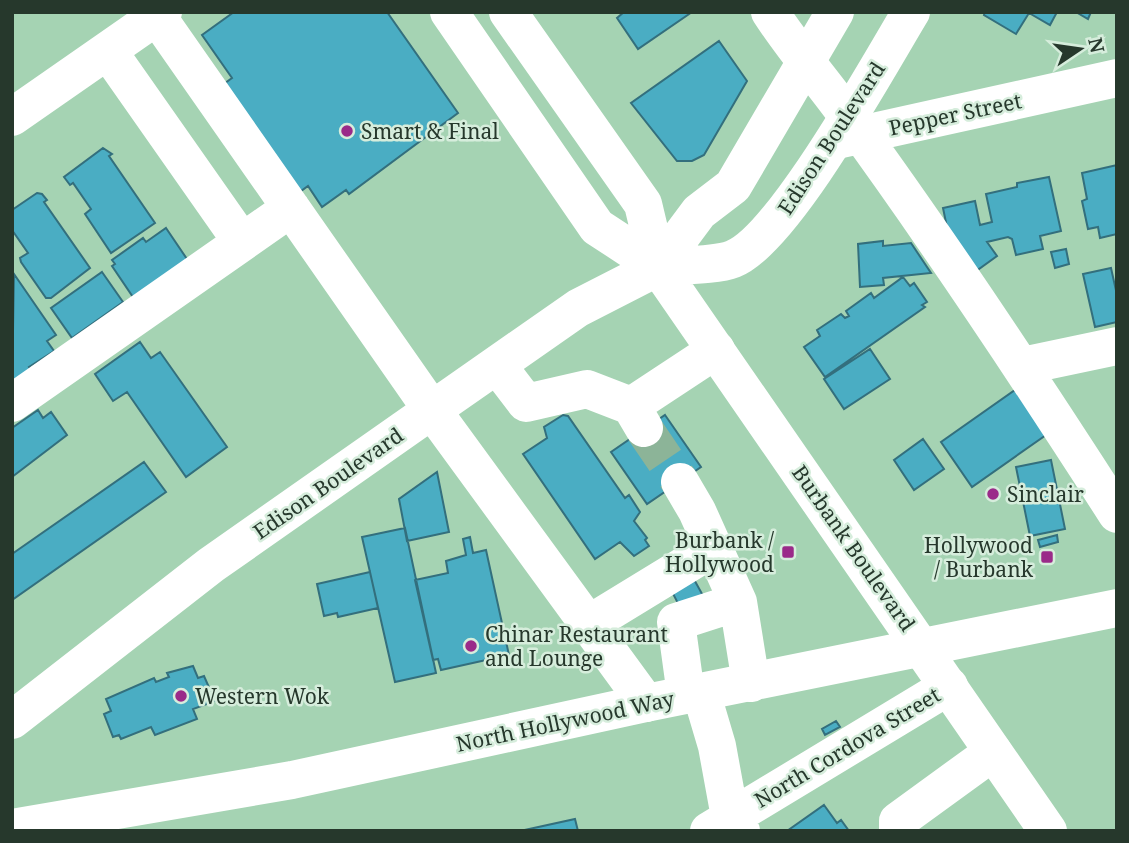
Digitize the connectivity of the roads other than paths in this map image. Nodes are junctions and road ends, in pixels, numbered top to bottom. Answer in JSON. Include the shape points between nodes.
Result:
{"nodes":[{"id":1,"x":449,"y":12,"type":"edge"},
{"id":2,"x":508,"y":12,"type":"edge"},
{"id":3,"x":770,"y":12,"type":"edge"},
{"id":4,"x":835,"y":12,"type":"edge"},
{"id":5,"x":911,"y":12,"type":"edge"},
{"id":6,"x":158,"y":14,"type":"edge"},
{"id":7,"x":108,"y":51,"type":"junction"},
{"id":8,"x":804,"y":63,"type":"junction"},
{"id":9,"x":1114,"y":75,"type":"edge"},
{"id":10,"x":12,"y":117,"type":"edge"},
{"id":11,"x":848,"y":131,"type":"junction"},
{"id":12,"x":291,"y":208,"type":"junction"},
{"id":13,"x":242,"y":242,"type":"junction"},
{"id":14,"x":659,"y":267,"type":"junction"},
{"id":15,"x":1117,"y":346,"type":"edge"},
{"id":16,"x":716,"y":350,"type":"junction"},
{"id":17,"x":497,"y":365,"type":"junction"},
{"id":18,"x":1022,"y":366,"type":"junction"},
{"id":19,"x":12,"y":403,"type":"edge"},
{"id":20,"x":432,"y":410,"type":"junction"},
{"id":21,"x":684,"y":489,"type":"tunnel mouth"},
{"id":22,"x":1117,"y":514,"type":"edge"},
{"id":23,"x":715,"y":547,"type":"junction"},
{"id":24,"x":738,"y":602,"type":"junction"},
{"id":25,"x":1117,"y":608,"type":"edge"},
{"id":26,"x":589,"y":624,"type":"junction"},
{"id":27,"x":923,"y":647,"type":"junction"},
{"id":28,"x":751,"y":683,"type":"junction"},
{"id":29,"x":949,"y":687,"type":"junction"},
{"id":30,"x":694,"y":693,"type":"junction"},
{"id":31,"x":646,"y":703,"type":"junction"},
{"id":32,"x":12,"y":720,"type":"edge"},
{"id":33,"x":993,"y":752,"type":"junction"},
{"id":34,"x":727,"y":826,"type":"edge"},
{"id":35,"x":12,"y":828,"type":"edge"},
{"id":36,"x":898,"y":831,"type":"edge"},
{"id":37,"x":1048,"y":831,"type":"edge"}],
"edges":[{"from":1,"to":14,"type":"main road","name":"Burbank Boulevard","via":[[597,227]]},
{"from":2,"to":14,"type":"main road","name":"Burbank Boulevard","via":[[643,204]]},
{"from":3,"to":8,"type":"main road"},
{"from":4,"to":8,"type":"main road","name":"Edison Boulevard"},
{"from":5,"to":11,"type":"main road","name":"Edison Boulevard"},
{"from":6,"to":7,"type":"main road"},
{"from":6,"to":12,"type":"main road"},
{"from":7,"to":10,"type":"main road"},
{"from":7,"to":13,"type":"main road"},
{"from":8,"to":11,"type":"main road"},
{"from":8,"to":14,"type":"main road","name":"Edison Boulevard","via":[[733,186],[699,212]]},
{"from":9,"to":11,"type":"main road","name":"Pepper Street"},
{"from":11,"to":14,"type":"main road","name":"Edison Boulevard","via":[[767,233],[734,259]]},
{"from":11,"to":18,"type":"main road"},
{"from":12,"to":13,"type":"main road"},
{"from":12,"to":20,"type":"main road"},
{"from":13,"to":19,"type":"main road"},
{"from":14,"to":16,"type":"main road","name":"Burbank Boulevard"},
{"from":14,"to":17,"type":"main road","name":"Edison Boulevard","via":[[597,296]]},
{"from":15,"to":18,"type":"main road"},
{"from":16,"to":17,"type":"main road","via":[[639,422],[587,389],[526,403]]},
{"from":16,"to":27,"type":"main road","name":"Burbank Boulevard"},
{"from":17,"to":20,"type":"main road","name":"Edison Boulevard"},
{"from":18,"to":22,"type":"main road"},
{"from":20,"to":26,"type":"main road"},
{"from":20,"to":32,"type":"main road","name":"Edison Boulevard","via":[[211,565]]},
{"from":21,"to":23,"type":"main road"},
{"from":23,"to":24,"type":"main road"},
{"from":23,"to":26,"type":"main road"},
{"from":24,"to":28,"type":"main road"},
{"from":24,"to":30,"type":"main road","via":[[676,622]]},
{"from":25,"to":27,"type":"main road","name":"North Hollywood Way"},
{"from":26,"to":31,"type":"main road"},
{"from":27,"to":28,"type":"main road","name":"North Hollywood Way"},
{"from":27,"to":29,"type":"main road","name":"Burbank Boulevard"},
{"from":28,"to":30,"type":"main road","name":"North Hollywood Way"},
{"from":29,"to":33,"type":"main road","name":"Burbank Boulevard"},
{"from":29,"to":34,"type":"main road","name":"North Cordova Street"},
{"from":30,"to":31,"type":"main road","name":"North Hollywood Way"},
{"from":30,"to":34,"type":"main road","via":[[717,746]]},
{"from":31,"to":35,"type":"main road","name":"North Hollywood Way","via":[[292,780]]},
{"from":33,"to":36,"type":"main road","via":[[898,821]]},
{"from":33,"to":37,"type":"main road","name":"Burbank Boulevard"}]}
